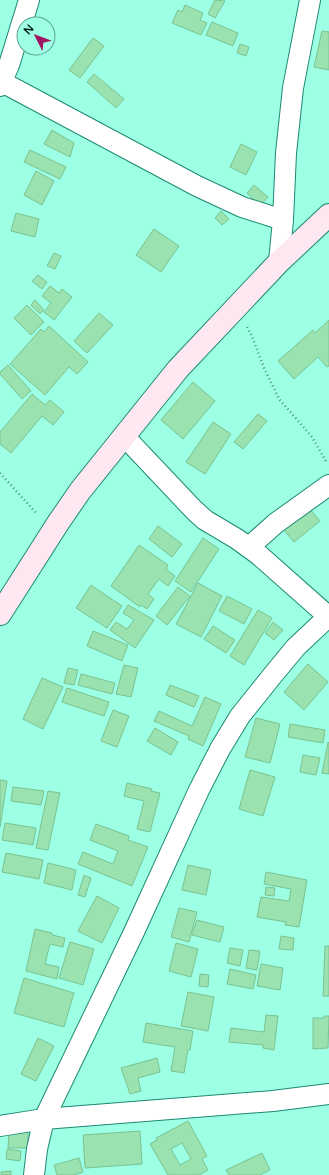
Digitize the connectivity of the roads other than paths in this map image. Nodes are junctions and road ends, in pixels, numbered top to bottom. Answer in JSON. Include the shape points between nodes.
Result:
{"nodes":[{"id":1,"x":29,"y":0,"type":"edge"},
{"id":2,"x":310,"y":0,"type":"edge"},
{"id":3,"x":1,"y":84,"type":"edge"},
{"id":4,"x":329,"y":215,"type":"edge"},
{"id":5,"x":283,"y":220,"type":"junction"},
{"id":6,"x":279,"y":262,"type":"junction"},
{"id":7,"x":124,"y":436,"type":"junction"},
{"id":8,"x":328,"y":475,"type":"edge"},
{"id":9,"x":249,"y":547,"type":"junction"},
{"id":10,"x":0,"y":614,"type":"edge"},
{"id":11,"x":329,"y":617,"type":"edge"},
{"id":12,"x":329,"y":1094,"type":"edge"},
{"id":13,"x":44,"y":1119,"type":"junction"},
{"id":14,"x":0,"y":1126,"type":"edge"},
{"id":15,"x":34,"y":1175,"type":"edge"}],
"edges":[{"from":1,"to":3,"type":"street"},
{"from":2,"to":5,"type":"street","via":[[293,88],[286,153]]},
{"from":3,"to":5,"type":"street","via":[[197,186],[242,207]]},
{"from":4,"to":6,"type":"main road"},
{"from":5,"to":6,"type":"street"},
{"from":6,"to":7,"type":"main road","via":[[178,369]]},
{"from":7,"to":9,"type":"street","via":[[205,520]]},
{"from":7,"to":10,"type":"main road","via":[[80,491]]},
{"from":8,"to":9,"type":"street"},
{"from":9,"to":11,"type":"street"},
{"from":11,"to":13,"type":"street","via":[[296,647],[277,670],[240,716],[220,749]]},
{"from":12,"to":13,"type":"street","via":[[273,1101]]},
{"from":13,"to":14,"type":"street"},
{"from":13,"to":15,"type":"street"}]}
